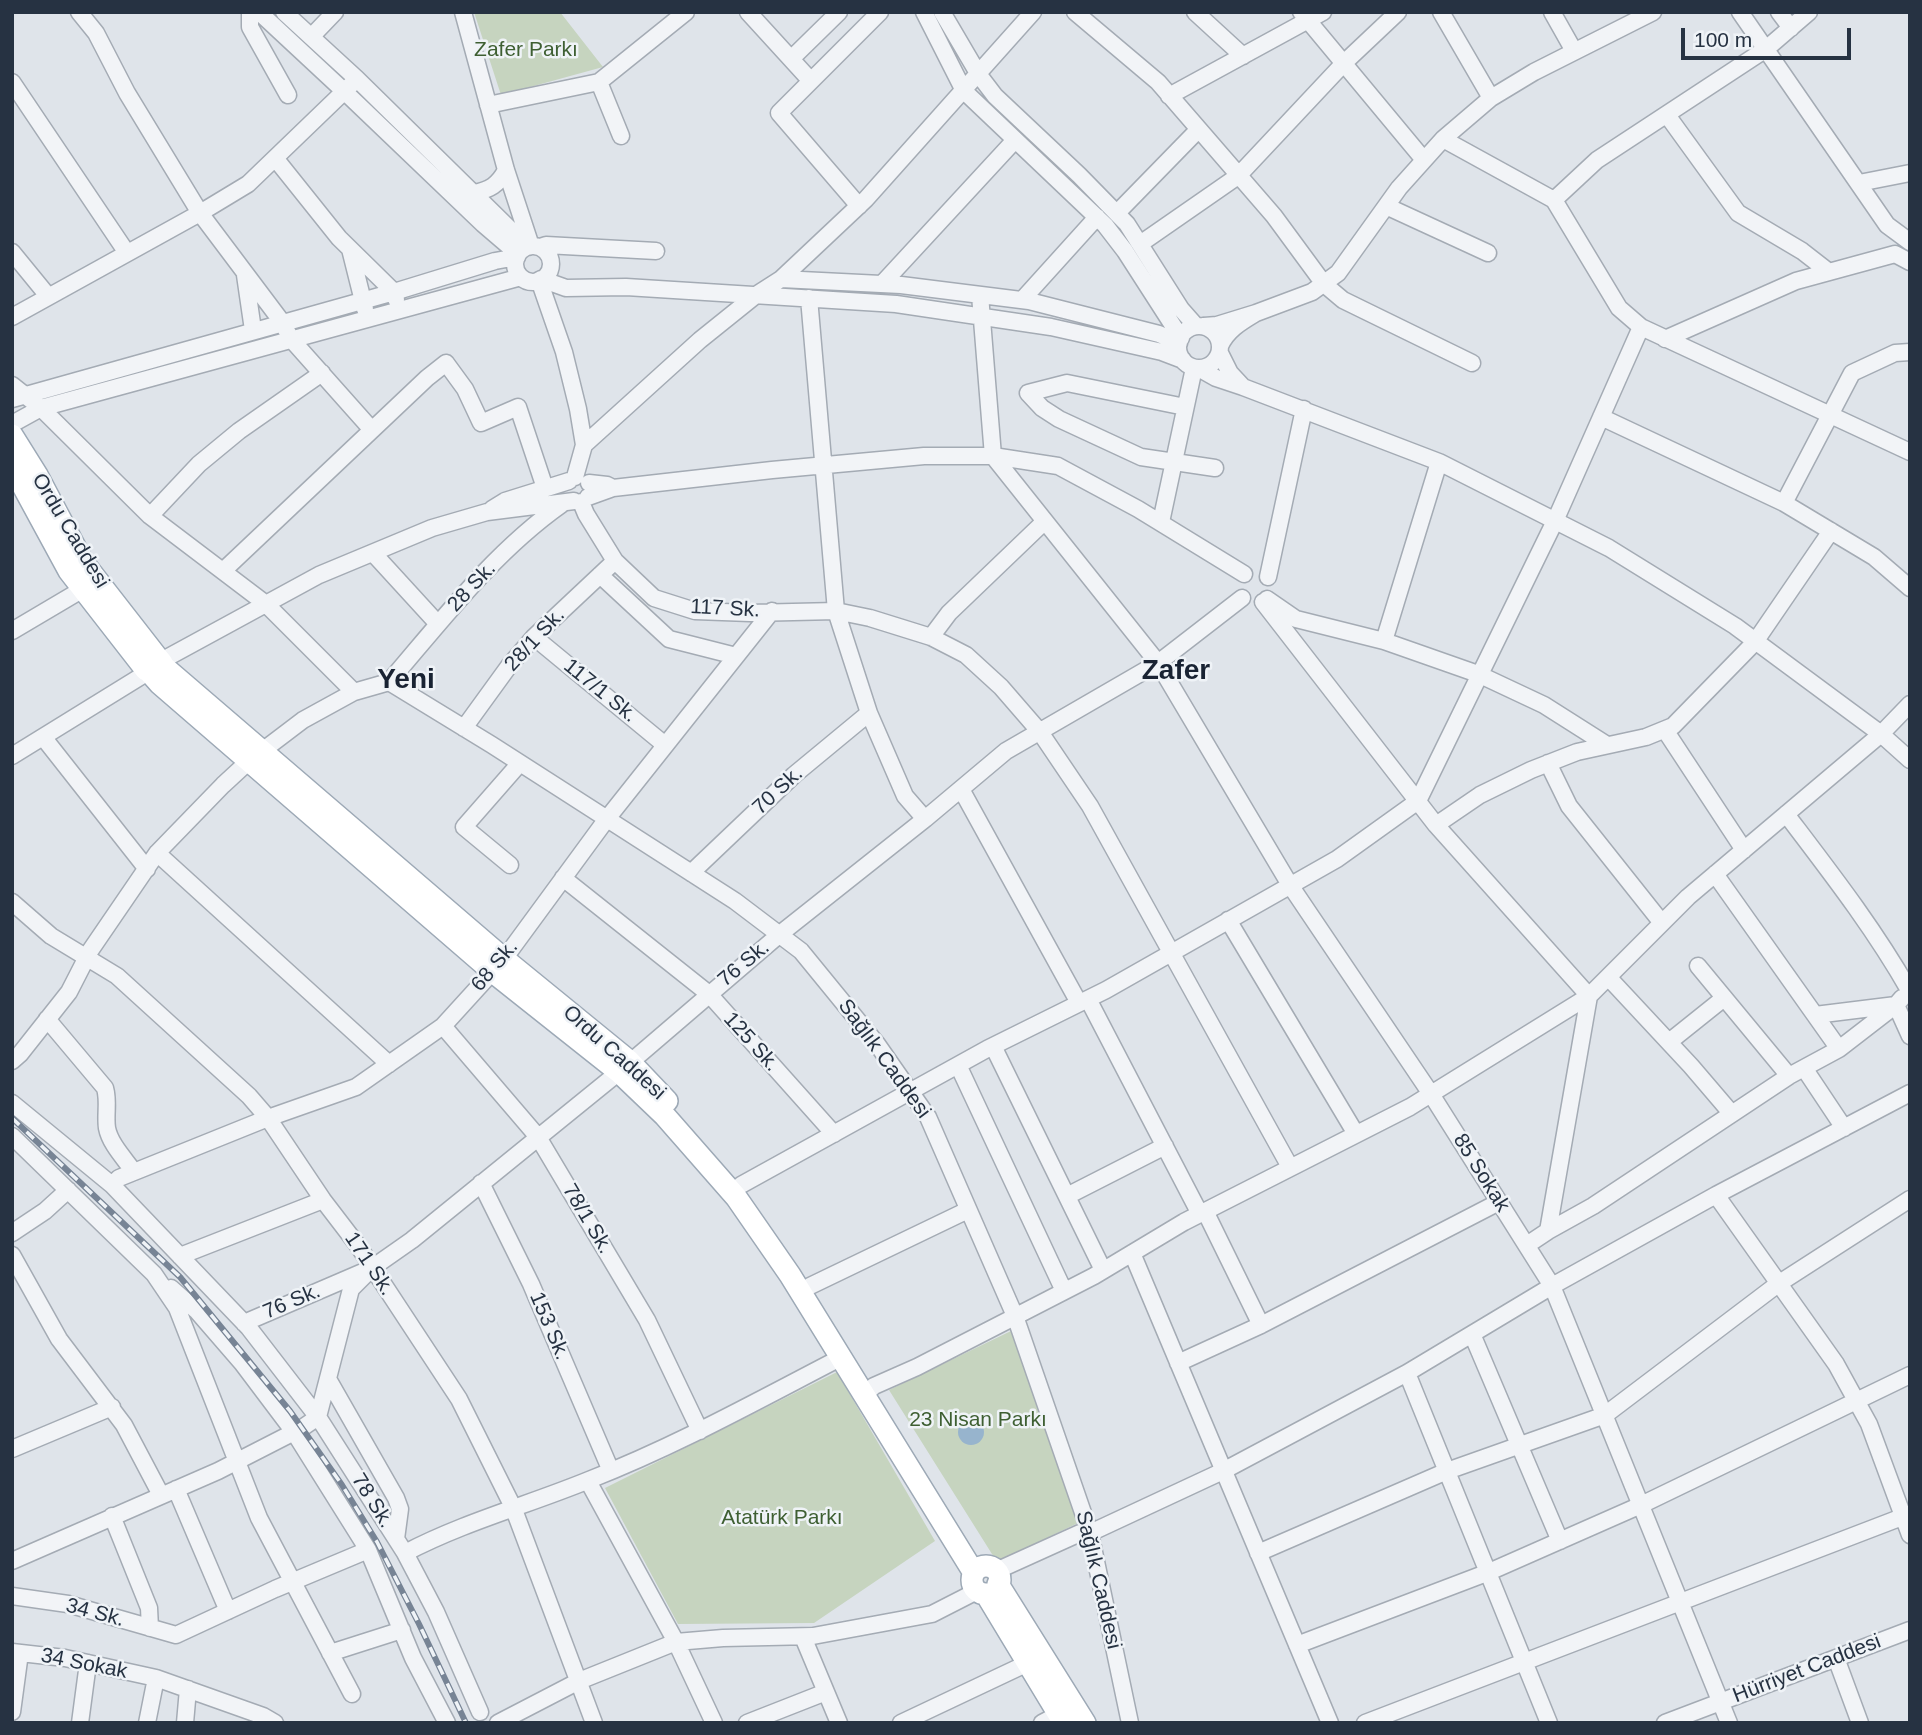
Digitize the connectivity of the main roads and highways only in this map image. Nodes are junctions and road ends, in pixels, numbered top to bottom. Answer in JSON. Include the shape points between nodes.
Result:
{"nodes":[{"id":1,"x":12,"y":435,"type":"edge"},
{"id":2,"x":12,"y":466,"type":"edge"},
{"id":3,"x":154,"y":667,"type":"junction"},
{"id":4,"x":624,"y":1067,"type":"junction"},
{"id":5,"x":869,"y":1390,"type":"junction"},
{"id":6,"x":986,"y":1580,"type":"junction"},
{"id":7,"x":1055,"y":1720,"type":"edge"},
{"id":8,"x":1085,"y":1723,"type":"edge"}],
"edges":[{"from":1,"to":3,"type":"main road","name":"Ordu Caddesi","via":[[83,562]]},
{"from":2,"to":3,"type":"main road","name":"Ordu Caddesi","via":[[69,571]]},
{"from":3,"to":4,"type":"main road","name":"Ordu Caddesi","via":[[498,965]]},
{"from":4,"to":5,"type":"main road","name":"Ordu Caddesi","via":[[736,1197],[839,1358]]},
{"from":4,"to":5,"type":"main road","name":"Ordu Caddesi","via":[[741,1185],[783,1242]]},
{"from":5,"to":6,"type":"main road","name":"Ordu Caddesi"},
{"from":6,"to":7,"type":"main road","name":"Ordu Caddesi"},
{"from":6,"to":8,"type":"main road","name":"Ordu Caddesi"}]}
